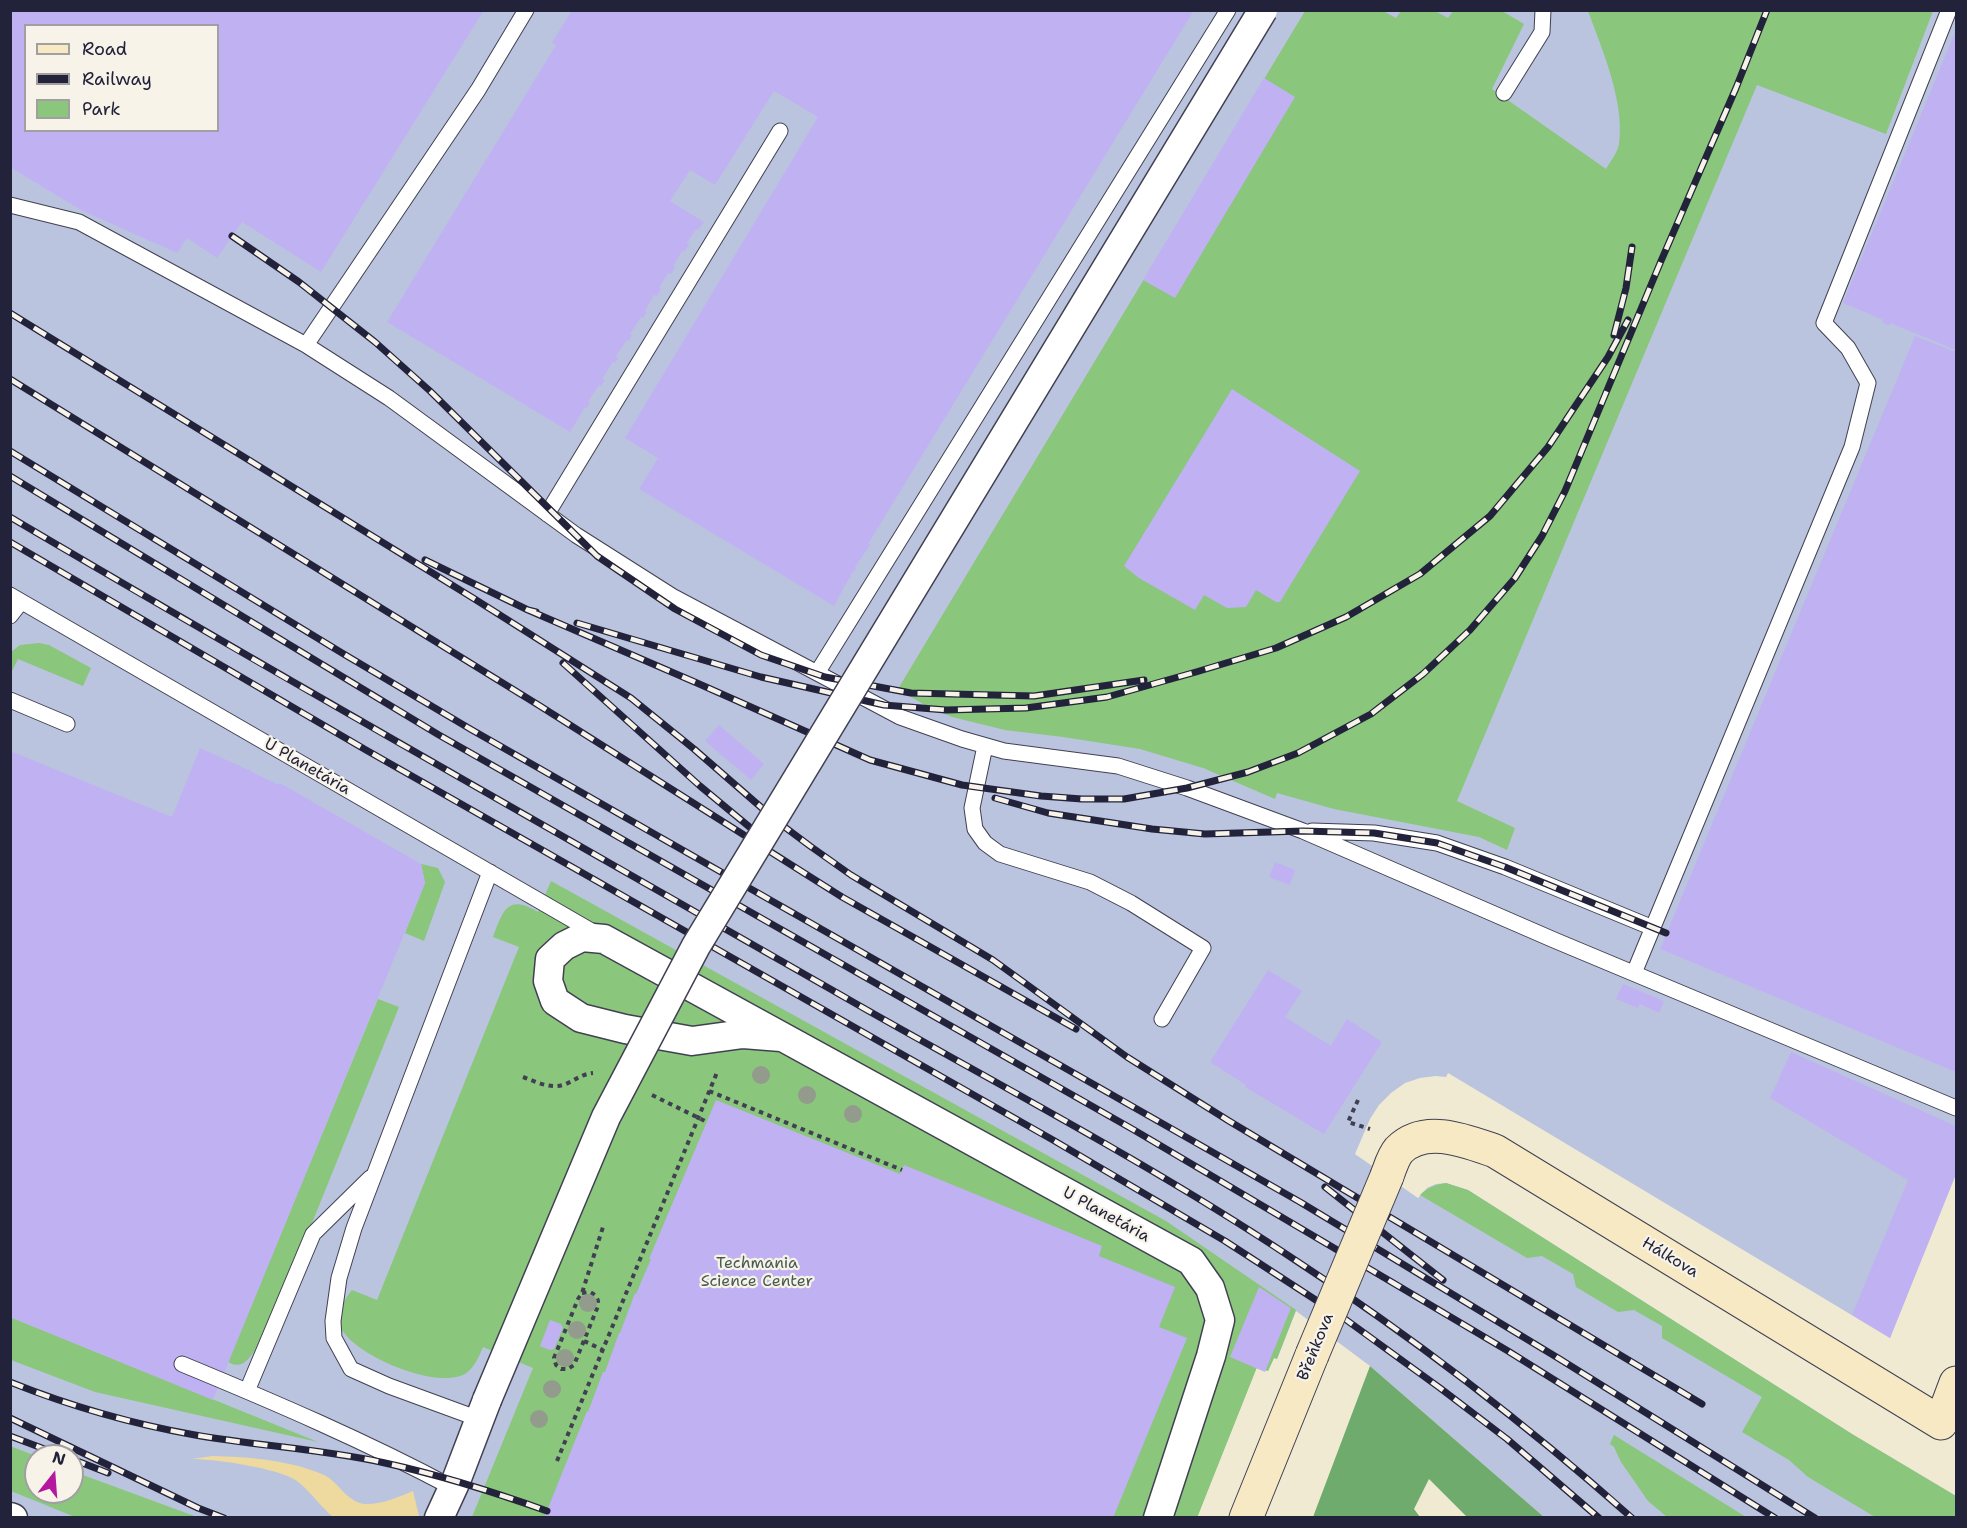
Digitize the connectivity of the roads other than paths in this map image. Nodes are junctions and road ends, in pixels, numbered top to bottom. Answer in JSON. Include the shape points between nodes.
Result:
{"nodes":[{"id":1,"x":526,"y":10,"type":"edge"},
{"id":2,"x":1228,"y":10,"type":"edge"},
{"id":3,"x":1263,"y":10,"type":"edge"},
{"id":4,"x":1543,"y":10,"type":"edge"},
{"id":5,"x":1949,"y":10,"type":"edge"},
{"id":6,"x":1504,"y":93,"type":"dead end"},
{"id":7,"x":780,"y":131,"type":"dead end"},
{"id":8,"x":10,"y":205,"type":"edge"},
{"id":9,"x":306,"y":345,"type":"junction"},
{"id":10,"x":547,"y":514,"type":"junction"},
{"id":11,"x":16,"y":599,"type":"edge"},
{"id":12,"x":10,"y":616,"type":"edge"},
{"id":13,"x":817,"y":673,"type":"junction"},
{"id":14,"x":10,"y":700,"type":"edge"},
{"id":15,"x":67,"y":724,"type":"dead end"},
{"id":16,"x":985,"y":746,"type":"junction"},
{"id":17,"x":1303,"y":831,"type":"junction"},
{"id":18,"x":490,"y":872,"type":"junction"},
{"id":19,"x":1653,"y":928,"type":"junction"},
{"id":20,"x":604,"y":939,"type":"junction"},
{"id":21,"x":1634,"y":973,"type":"junction"},
{"id":22,"x":1162,"y":1019,"type":"dead end"},
{"id":23,"x":781,"y":1036,"type":"junction"},
{"id":24,"x":1956,"y":1108,"type":"edge"},
{"id":25,"x":374,"y":1174,"type":"junction"},
{"id":26,"x":1387,"y":1176,"type":"joint"},
{"id":27,"x":182,"y":1364,"type":"dead end"},
{"id":28,"x":1956,"y":1383,"type":"edge"},
{"id":29,"x":247,"y":1391,"type":"junction"},
{"id":30,"x":483,"y":1410,"type":"junction"},
{"id":31,"x":1949,"y":1428,"type":"edge"},
{"id":32,"x":453,"y":1488,"type":"junction"},
{"id":33,"x":439,"y":1518,"type":"edge"},
{"id":34,"x":1158,"y":1518,"type":"edge"},
{"id":35,"x":1246,"y":1518,"type":"edge"}],
"edges":[{"from":1,"to":9,"type":"lane","via":[[478,90]]},
{"from":2,"to":13,"type":"lane"},
{"from":3,"to":30,"type":"street","bridge":true,"via":[[696,946],[606,1117]]},
{"from":4,"to":6,"type":"lane","via":[[1542,32]]},
{"from":5,"to":19,"type":"lane","via":[[1824,323],[1848,348],[1869,383],[1852,447]]},
{"from":7,"to":10,"type":"lane"},
{"from":8,"to":9,"type":"lane","via":[[79,222]]},
{"from":9,"to":10,"type":"lane","via":[[389,398]]},
{"from":10,"to":13,"type":"lane","via":[[672,596]]},
{"from":11,"to":12,"type":"lane"},
{"from":11,"to":18,"type":"lane","name":"U Planetária"},
{"from":13,"to":16,"type":"lane","via":[[900,717]]},
{"from":14,"to":15,"type":"lane"},
{"from":16,"to":17,"type":"lane","via":[[1118,766]]},
{"from":16,"to":22,"type":"lane","via":[[972,808],[975,829],[985,843],[1000,854],[1090,882],[1203,948]]},
{"from":17,"to":19,"type":"lane","via":[[1374,833],[1437,843]]},
{"from":17,"to":21,"type":"lane"},
{"from":18,"to":20,"type":"lane","name":"U Planetária"},
{"from":18,"to":25,"type":"lane"},
{"from":19,"to":21,"type":"lane"},
{"from":20,"to":23,"type":"street","name":"U Planetária"},
{"from":20,"to":23,"type":"street","name":"U Planetária","via":[[582,937],[550,959],[548,981],[555,1000],[581,1018],[692,1041],[743,1034]]},
{"from":21,"to":24,"type":"lane"},
{"from":23,"to":34,"type":"street","name":"U Planetária","via":[[1191,1261],[1210,1288],[1220,1320]]},
{"from":25,"to":29,"type":"lane","via":[[313,1234]]},
{"from":25,"to":30,"type":"lane","via":[[339,1278],[334,1338],[351,1369],[389,1386]]},
{"from":26,"to":31,"type":"street","name":"Hálkova","via":[[1399,1151],[1410,1142],[1429,1137],[1462,1139],[1495,1151]]},
{"from":26,"to":35,"type":"street","name":"Břeňkova","bridge":true},
{"from":27,"to":29,"type":"lane"},
{"from":28,"to":31,"type":"street"},
{"from":29,"to":32,"type":"lane"},
{"from":30,"to":32,"type":"street"},
{"from":32,"to":33,"type":"street"}]}
